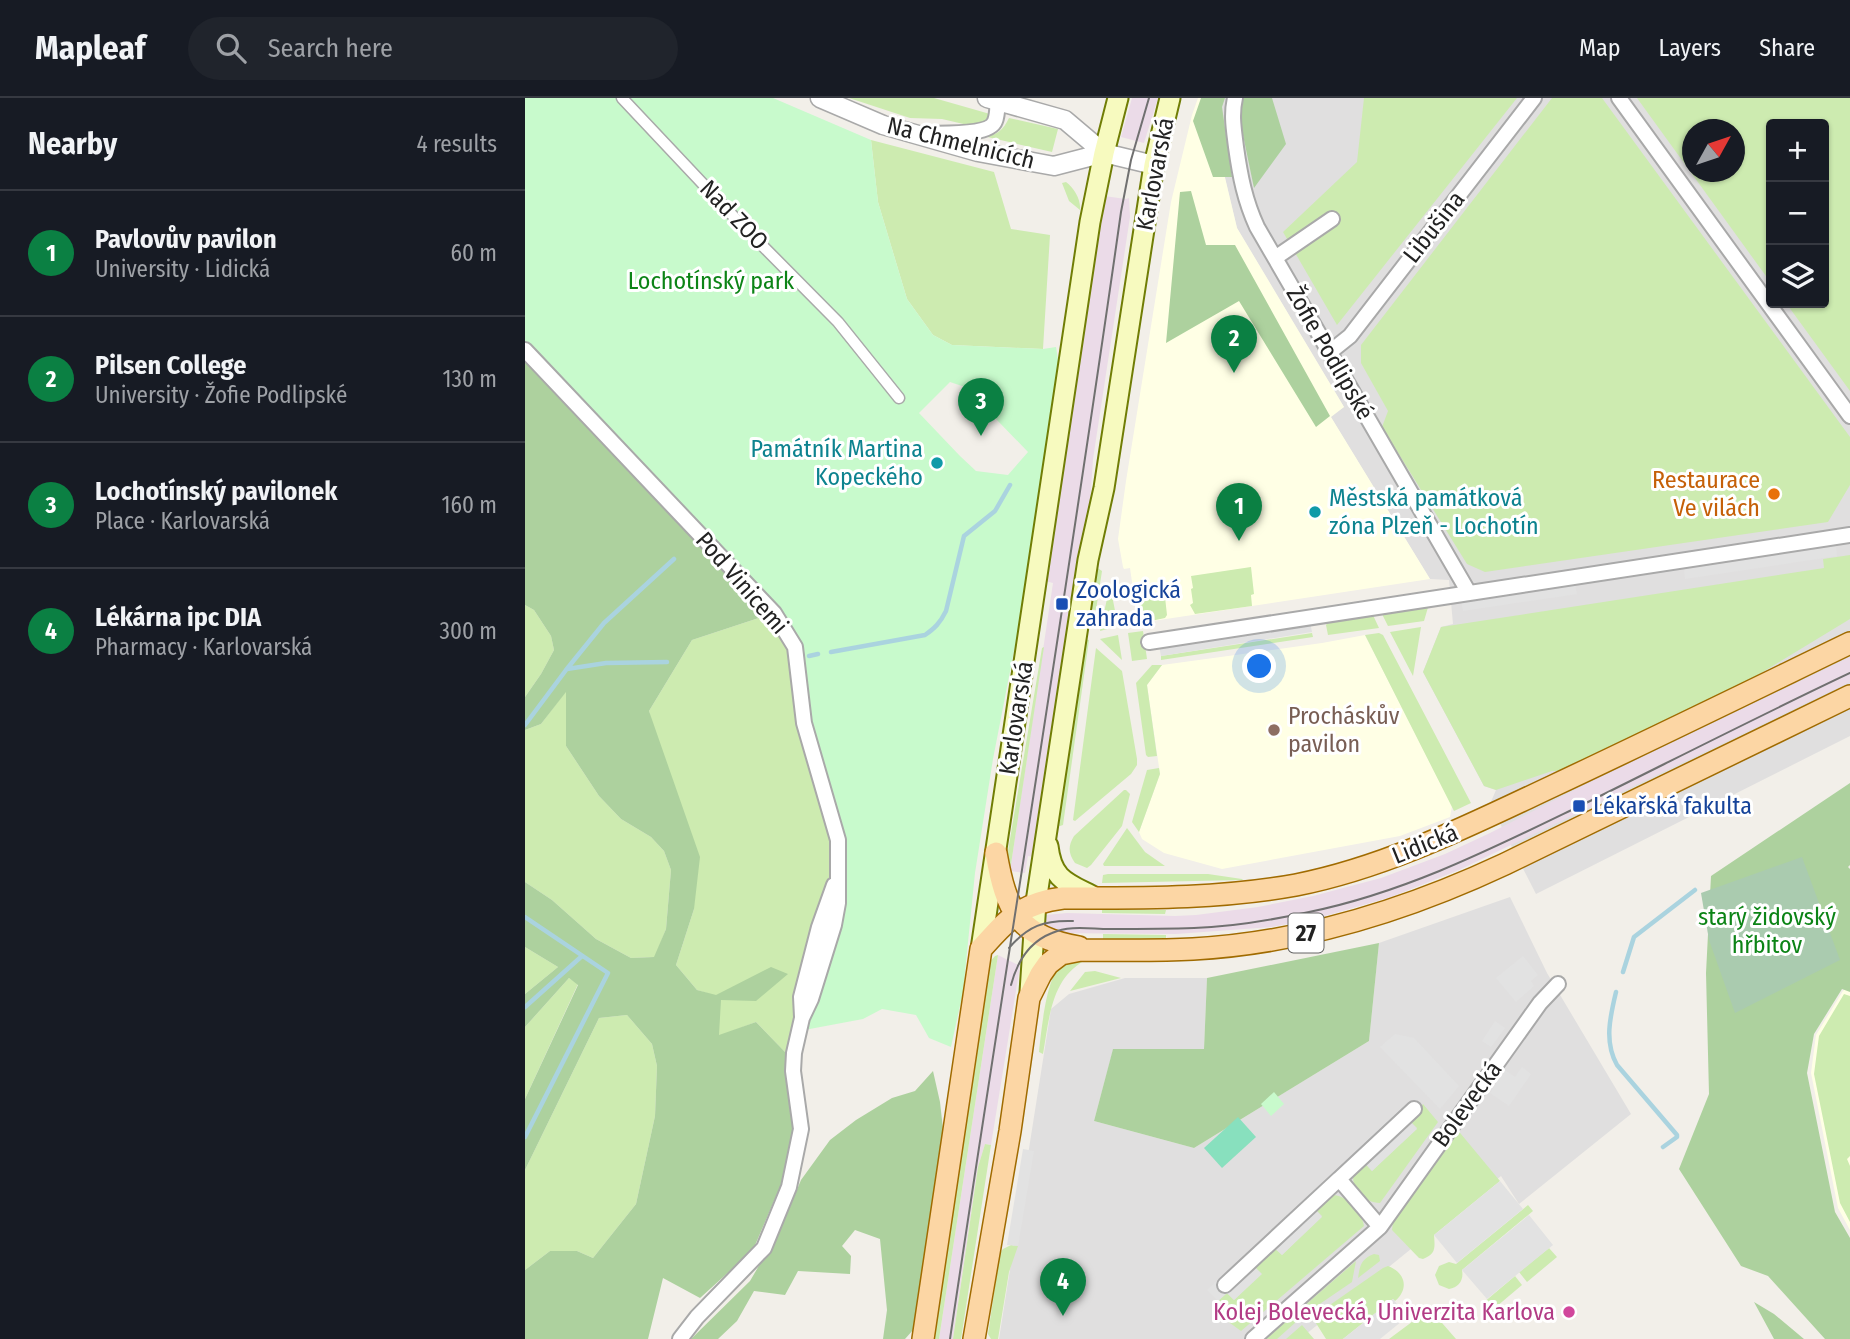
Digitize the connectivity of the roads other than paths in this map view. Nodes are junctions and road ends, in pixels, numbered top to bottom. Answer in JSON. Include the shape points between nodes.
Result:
{"nodes":[{"id":1,"x":622,"y":98,"type":"edge"},
{"id":2,"x":820,"y":98,"type":"edge"},
{"id":3,"x":1118,"y":98,"type":"edge"},
{"id":4,"x":1170,"y":98,"type":"edge"},
{"id":5,"x":1235,"y":98,"type":"edge"},
{"id":6,"x":1534,"y":98,"type":"edge"},
{"id":7,"x":1619,"y":98,"type":"edge"},
{"id":8,"x":994,"y":99,"type":"edge"},
{"id":9,"x":916,"y":134,"type":"junction"},
{"id":10,"x":1104,"y":153,"type":"junction"},
{"id":11,"x":1154,"y":165,"type":"junction"},
{"id":12,"x":1332,"y":219,"type":"dead end"},
{"id":13,"x":1275,"y":258,"type":"junction"},
{"id":14,"x":525,"y":350,"type":"edge"},
{"id":15,"x":1330,"y":352,"type":"junction"},
{"id":16,"x":899,"y":398,"type":"dead end"},
{"id":17,"x":1850,"y":416,"type":"edge"},
{"id":18,"x":1850,"y":535,"type":"edge"},
{"id":19,"x":1469,"y":593,"type":"junction"},
{"id":20,"x":1850,"y":632,"type":"edge"},
{"id":21,"x":1149,"y":642,"type":"dead end"},
{"id":22,"x":1850,"y":643,"type":"edge"},
{"id":23,"x":1827,"y":654,"type":"junction"},
{"id":24,"x":1850,"y":696,"type":"edge"},
{"id":25,"x":1047,"y":831,"type":"junction"},
{"id":26,"x":996,"y":853,"type":"junction"},
{"id":27,"x":1095,"y":898,"type":"junction"},
{"id":28,"x":1036,"y":902,"type":"junction"},
{"id":29,"x":1016,"y":914,"type":"junction"},
{"id":30,"x":1034,"y":942,"type":"junction"},
{"id":31,"x":981,"y":949,"type":"junction"},
{"id":32,"x":1095,"y":950,"type":"junction"},
{"id":33,"x":1558,"y":984,"type":"dead end"},
{"id":34,"x":1029,"y":998,"type":"junction"},
{"id":35,"x":1414,"y":1109,"type":"dead end"},
{"id":36,"x":1339,"y":1179,"type":"junction"},
{"id":37,"x":1380,"y":1227,"type":"junction"},
{"id":38,"x":1225,"y":1285,"type":"dead end"},
{"id":39,"x":680,"y":1339,"type":"edge"},
{"id":40,"x":923,"y":1339,"type":"edge"},
{"id":41,"x":974,"y":1339,"type":"edge"},
{"id":42,"x":1253,"y":1339,"type":"edge"}],
"edges":[{"from":1,"to":16,"type":"street","name":"Nad ZOO","via":[[838,321]]},
{"from":2,"to":9,"type":"street","name":"Na Chmelnicích"},
{"from":3,"to":10,"type":"main road","name":"Karlovarská"},
{"from":4,"to":11,"type":"main road","name":"Karlovarská"},
{"from":5,"to":13,"type":"street","name":"Žofie Podlipské","via":[[1232,112],[1241,181],[1248,207]]},
{"from":6,"to":15,"type":"street","name":"Libušina","via":[[1350,336]]},
{"from":7,"to":17,"type":"street"},
{"from":8,"to":9,"type":"street","via":[[995,122],[990,128]]},
{"from":8,"to":10,"type":"street","name":"Na Chmelnicích","via":[[1065,120]]},
{"from":9,"to":10,"type":"street","name":"Na Chmelnicích","via":[[978,152],[1054,166]]},
{"from":10,"to":11,"type":"street","name":"Na Chmelnicích"},
{"from":10,"to":26,"type":"main road","name":"Karlovarská"},
{"from":11,"to":25,"type":"main road","name":"Karlovarská"},
{"from":12,"to":13,"type":"street"},
{"from":13,"to":15,"type":"street","name":"Žofie Podlipské"},
{"from":14,"to":39,"type":"street","name":"Pod Vinicemi","via":[[774,613],[795,647],[804,723],[838,840],[834,925],[793,1052],[801,1129],[789,1187],[764,1248]]},
{"from":15,"to":19,"type":"street","name":"Žofie Podlipské"},
{"from":18,"to":19,"type":"street"},
{"from":19,"to":21,"type":"street"},
{"from":20,"to":23,"type":"main road"},
{"from":22,"to":23,"type":"main road","name":"Lidická","number":"27"},
{"from":23,"to":27,"type":"main road","name":"Lidická","number":"27","via":[[1461,830],[1387,860],[1246,893]]},
{"from":24,"to":32,"type":"main road","name":"Lidická","number":"27","via":[[1505,864],[1410,904],[1344,925],[1252,943]]},
{"from":25,"to":27,"type":"main road","via":[[1054,871]]},
{"from":25,"to":28,"type":"main road","name":"Karlovarská"},
{"from":26,"to":29,"type":"main road","via":[[1005,893]]},
{"from":26,"to":31,"type":"main road","name":"Karlovarská"},
{"from":27,"to":28,"type":"main road","name":"Lidická","number":"27"},
{"from":28,"to":29,"type":"main road","name":"Lidická","number":"27"},
{"from":28,"to":30,"type":"main road","name":"Karlovarská"},
{"from":29,"to":30,"type":"main road"},
{"from":29,"to":31,"type":"main road","name":"Lidická","number":"27"},
{"from":30,"to":32,"type":"main road","via":[[1045,939]]},
{"from":30,"to":34,"type":"main road","name":"Karlovarská"},
{"from":31,"to":40,"type":"main road","name":"Karlovarská"},
{"from":32,"to":34,"type":"main road","name":"Karlovarská","via":[[1071,951],[1055,958]]},
{"from":33,"to":37,"type":"street","name":"Bolevecká"},
{"from":34,"to":41,"type":"main road","name":"Karlovarská"},
{"from":35,"to":36,"type":"street","name":"Bolevecká"},
{"from":36,"to":37,"type":"street"},
{"from":36,"to":38,"type":"street","name":"Bolevecká"},
{"from":37,"to":42,"type":"street","name":"Bolevecká"}]}
